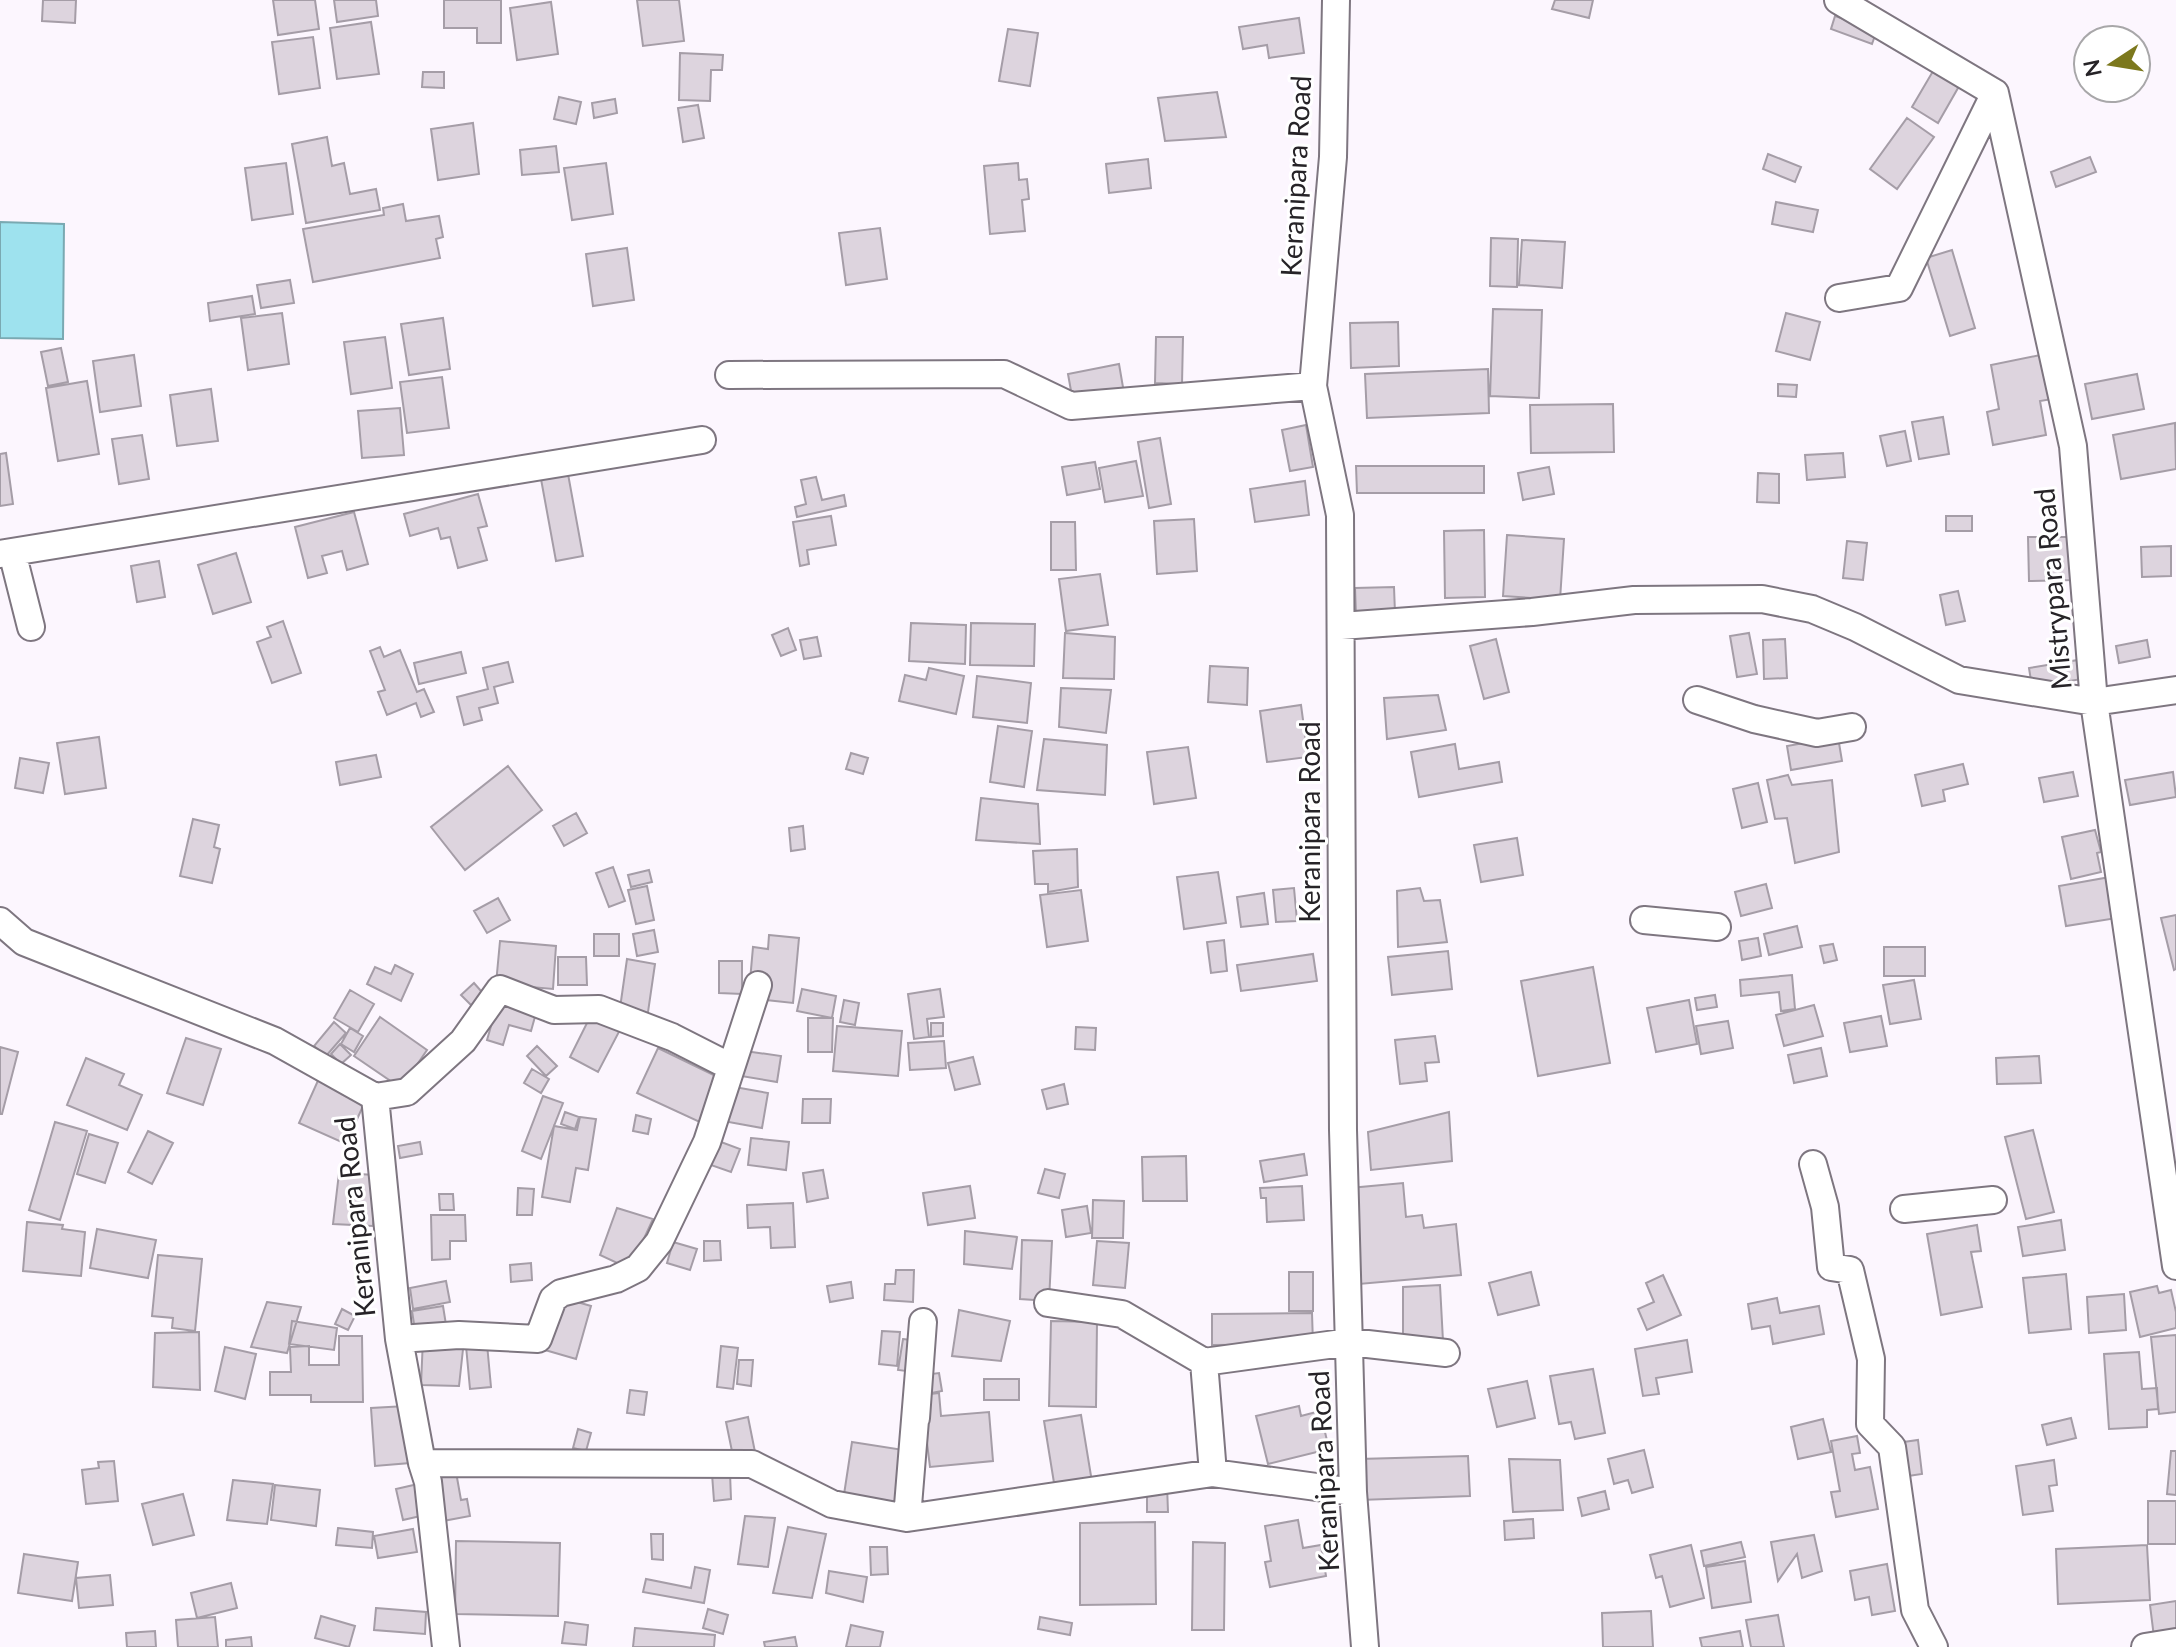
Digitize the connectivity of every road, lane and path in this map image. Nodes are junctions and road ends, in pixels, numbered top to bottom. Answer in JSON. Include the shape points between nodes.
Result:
{"nodes":[{"id":1,"x":1336,"y":0,"type":"edge"},
{"id":2,"x":1838,"y":0,"type":"edge"},
{"id":3,"x":1995,"y":93,"type":"junction"},
{"id":4,"x":1839,"y":298,"type":"dead end"},
{"id":5,"x":729,"y":375,"type":"dead end"},
{"id":6,"x":1313,"y":386,"type":"junction"},
{"id":7,"x":702,"y":440,"type":"dead end"},
{"id":8,"x":6,"y":553,"type":"edge"},
{"id":9,"x":1341,"y":626,"type":"junction"},
{"id":10,"x":31,"y":627,"type":"dead end"},
{"id":11,"x":2176,"y":690,"type":"edge"},
{"id":12,"x":1697,"y":700,"type":"dead end"},
{"id":13,"x":2094,"y":702,"type":"junction"},
{"id":14,"x":1852,"y":727,"type":"dead end"},
{"id":15,"x":1644,"y":920,"type":"dead end"},
{"id":16,"x":0,"y":921,"type":"edge"},
{"id":17,"x":1717,"y":927,"type":"dead end"},
{"id":18,"x":758,"y":985,"type":"dead end"},
{"id":19,"x":731,"y":1067,"type":"junction"},
{"id":20,"x":375,"y":1097,"type":"junction"},
{"id":21,"x":1813,"y":1164,"type":"dead end"},
{"id":22,"x":2169,"y":1177,"type":"edge"},
{"id":23,"x":1993,"y":1200,"type":"dead end"},
{"id":24,"x":1904,"y":1209,"type":"dead end"},
{"id":25,"x":2176,"y":1266,"type":"edge"},
{"id":26,"x":1048,"y":1303,"type":"dead end"},
{"id":27,"x":399,"y":1339,"type":"junction"},
{"id":28,"x":1350,"y":1342,"type":"junction"},
{"id":29,"x":1446,"y":1353,"type":"dead end"},
{"id":30,"x":1204,"y":1362,"type":"junction"},
{"id":31,"x":916,"y":1418,"type":"dead end"},
{"id":32,"x":422,"y":1463,"type":"junction"},
{"id":33,"x":1213,"y":1473,"type":"junction"},
{"id":34,"x":1353,"y":1492,"type":"junction"},
{"id":35,"x":907,"y":1518,"type":"junction"},
{"id":36,"x":2176,"y":1642,"type":"edge"},
{"id":37,"x":446,"y":1647,"type":"edge"},
{"id":38,"x":1365,"y":1647,"type":"edge"},
{"id":39,"x":1934,"y":1647,"type":"edge"},
{"id":40,"x":2145,"y":1647,"type":"edge"}],
"edges":[{"from":1,"to":6,"type":"street","name":"Keranipara Road","via":[[1333,157]]},
{"from":2,"to":3,"type":"street"},
{"from":3,"to":4,"type":"street","via":[[1899,288]]},
{"from":3,"to":13,"type":"street","name":"Mistrypara Road","via":[[2073,446]]},
{"from":5,"to":6,"type":"street","via":[[1004,374],[1071,406]]},
{"from":6,"to":9,"type":"street","name":"Keranipara Road","via":[[1340,515]]},
{"from":7,"to":8,"type":"street"},
{"from":8,"to":10,"type":"street"},
{"from":9,"to":13,"type":"street","via":[[1634,600],[1762,599],[1812,609],[1959,680]]},
{"from":9,"to":28,"type":"street","name":"Keranipara Road","via":[[1341,1035]]},
{"from":11,"to":13,"type":"street"},
{"from":12,"to":14,"type":"street","via":[[1817,733]]},
{"from":13,"to":22,"type":"street","name":"Mistrypara Road"},
{"from":15,"to":17,"type":"street"},
{"from":16,"to":20,"type":"street","name":"Keranipara Road","via":[[24,942],[275,1041]]},
{"from":18,"to":19,"type":"street"},
{"from":19,"to":20,"type":"street","via":[[599,1009],[554,1010],[500,989],[463,1041],[407,1092]]},
{"from":19,"to":27,"type":"street","via":[[707,1142],[659,1242],[638,1268],[561,1293],[553,1299],[538,1339]]},
{"from":20,"to":27,"type":"street","name":"Keranipara Road"},
{"from":21,"to":39,"type":"street","via":[[1825,1207],[1831,1267],[1850,1270],[1871,1359],[1870,1424],[1892,1447],[1915,1610]]},
{"from":22,"to":25,"type":"street","name":"Mistrypara Road"},
{"from":23,"to":24,"type":"street"},
{"from":26,"to":30,"type":"street","via":[[1122,1314]]},
{"from":27,"to":32,"type":"street","name":"Keranipara Road"},
{"from":28,"to":29,"type":"street"},
{"from":28,"to":30,"type":"street"},
{"from":28,"to":34,"type":"street","name":"Keranipara Road"},
{"from":30,"to":33,"type":"street"},
{"from":31,"to":35,"type":"street","via":[[923,1322]]},
{"from":32,"to":35,"type":"street","via":[[752,1464],[832,1504]]},
{"from":32,"to":37,"type":"street","name":"Keranipara Road"},
{"from":33,"to":34,"type":"street"},
{"from":33,"to":35,"type":"street"},
{"from":34,"to":38,"type":"street","name":"Keranipara Road"},
{"from":36,"to":40,"type":"street"}]}
